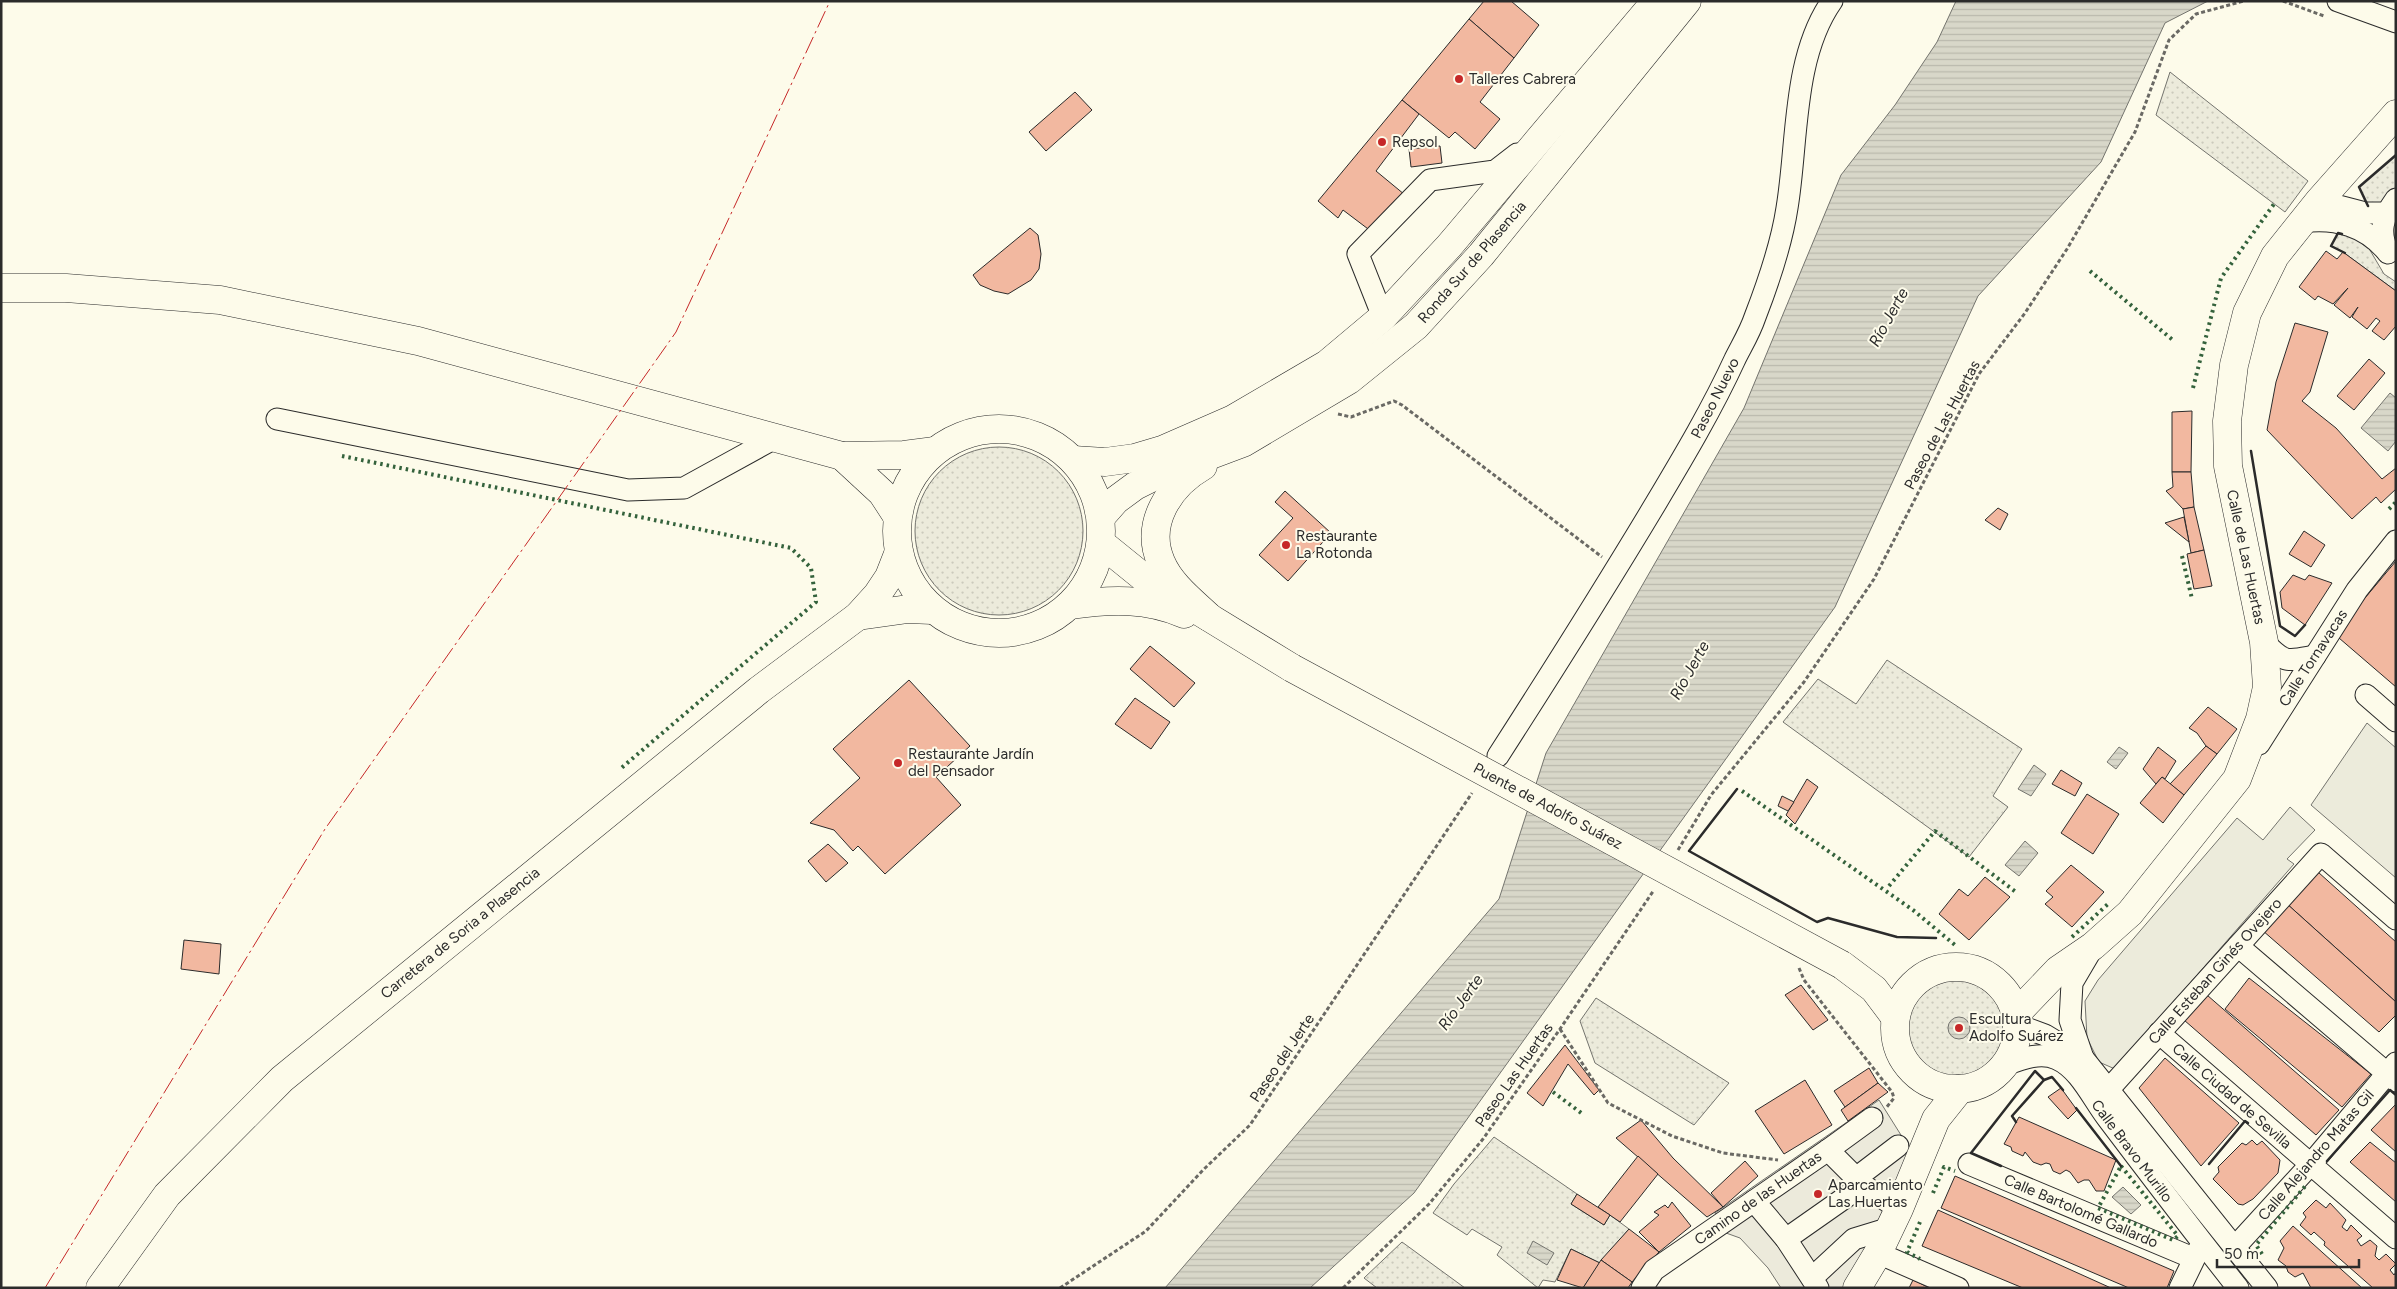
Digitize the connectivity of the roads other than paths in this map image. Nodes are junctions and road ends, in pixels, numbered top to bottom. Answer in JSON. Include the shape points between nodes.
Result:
{"nodes":[{"id":1,"x":1656,"y":1,"type":"edge"},
{"id":2,"x":1686,"y":1,"type":"edge"},
{"id":3,"x":1832,"y":1,"type":"edge"},
{"id":4,"x":2352,"y":4,"type":"edge"},
{"id":5,"x":2396,"y":22,"type":"edge"},
{"id":6,"x":2395,"y":116,"type":"edge"},
{"id":7,"x":1551,"y":128,"type":"junction"},
{"id":8,"x":2319,"y":202,"type":"junction"},
{"id":9,"x":2391,"y":206,"type":"edge"},
{"id":10,"x":2302,"y":222,"type":"junction"},
{"id":11,"x":2392,"y":257,"type":"edge"},
{"id":12,"x":1,"y":288,"type":"edge"},
{"id":13,"x":1383,"y":317,"type":"junction"},
{"id":14,"x":277,"y":419,"type":"dead end"},
{"id":15,"x":775,"y":438,"type":"junction"},
{"id":16,"x":1243,"y":443,"type":"junction"},
{"id":17,"x":935,"y":451,"type":"junction"},
{"id":18,"x":842,"y":456,"type":"junction"},
{"id":19,"x":1074,"y":460,"type":"junction"},
{"id":20,"x":897,"y":516,"type":"junction"},
{"id":21,"x":1101,"y":530,"type":"junction"},
{"id":22,"x":2396,"y":541,"type":"edge"},
{"id":23,"x":898,"y":554,"type":"junction"},
{"id":24,"x":1071,"y":605,"type":"junction"},
{"id":25,"x":932,"y":610,"type":"junction"},
{"id":26,"x":858,"y":616,"type":"junction"},
{"id":27,"x":1208,"y":617,"type":"junction"},
{"id":28,"x":1249,"y":642,"type":"junction"},
{"id":29,"x":2264,"y":642,"type":"junction"},
{"id":30,"x":2316,"y":656,"type":"junction"},
{"id":31,"x":2366,"y":695,"type":"dead end"},
{"id":32,"x":2396,"y":722,"type":"edge"},
{"id":33,"x":1498,"y":756,"type":"dead end"},
{"id":34,"x":2238,"y":779,"type":"junction"},
{"id":35,"x":2396,"y":918,"type":"edge"},
{"id":36,"x":2093,"y":946,"type":"junction"},
{"id":37,"x":2238,"y":946,"type":"junction"},
{"id":38,"x":1845,"y":966,"type":"junction"},
{"id":39,"x":2058,"y":970,"type":"junction"},
{"id":40,"x":1918,"y":980,"type":"junction"},
{"id":41,"x":1998,"y":982,"type":"junction"},
{"id":42,"x":1895,"y":1017,"type":"junction"},
{"id":43,"x":2017,"y":1019,"type":"junction"},
{"id":44,"x":2159,"y":1033,"type":"junction"},
{"id":45,"x":2083,"y":1058,"type":"junction"},
{"id":46,"x":2006,"y":1065,"type":"junction"},
{"id":47,"x":2393,"y":1072,"type":"edge"},
{"id":48,"x":1924,"y":1080,"type":"junction"},
{"id":49,"x":2109,"y":1088,"type":"junction"},
{"id":50,"x":1960,"y":1089,"type":"junction"},
{"id":51,"x":1872,"y":1118,"type":"road end"},
{"id":52,"x":1930,"y":1132,"type":"junction"},
{"id":53,"x":1898,"y":1146,"type":"dead end"},
{"id":54,"x":1828,"y":1150,"type":"junction"},
{"id":55,"x":1969,"y":1164,"type":"dead end"},
{"id":56,"x":2310,"y":1164,"type":"junction"},
{"id":57,"x":1859,"y":1181,"type":"junction"},
{"id":58,"x":1754,"y":1200,"type":"junction"},
{"id":59,"x":1895,"y":1219,"type":"junction"},
{"id":60,"x":2396,"y":1238,"type":"edge"},
{"id":61,"x":1786,"y":1239,"type":"junction"},
{"id":62,"x":2235,"y":1247,"type":"junction"},
{"id":63,"x":2198,"y":1250,"type":"junction"},
{"id":64,"x":1878,"y":1253,"type":"junction"},
{"id":65,"x":1815,"y":1283,"type":"edge"},
{"id":66,"x":100,"y":1288,"type":"edge"},
{"id":67,"x":1642,"y":1288,"type":"edge"},
{"id":68,"x":1857,"y":1288,"type":"edge"},
{"id":69,"x":1958,"y":1288,"type":"edge"},
{"id":70,"x":2180,"y":1288,"type":"edge"},
{"id":71,"x":2238,"y":1288,"type":"edge"},
{"id":72,"x":2267,"y":1288,"type":"edge"}],
"edges":[{"from":1,"to":7,"type":"main road","name":"Ronda Sur de Plasencia"},
{"from":2,"to":16,"type":"main road","name":"Ronda Sur de Plasencia","via":[[1481,256],[1416,326],[1349,380]]},
{"from":3,"to":33,"type":"street","name":"Paseo Nuevo","via":[[1814,41],[1800,88],[1787,211],[1755,318],[1697,435]]},
{"from":4,"to":5,"type":"street"},
{"from":6,"to":8,"type":"main road","name":"Calle de Las Huertas"},
{"from":7,"to":13,"type":"main road","name":"Ronda Sur de Plasencia","via":[[1450,246]]},
{"from":7,"to":13,"type":"street","via":[[1495,171],[1430,180],[1358,254]]},
{"from":8,"to":9,"type":"street","via":[[2365,213]]},
{"from":8,"to":10,"type":"main road","name":"Calle de Las Huertas"},
{"from":9,"to":11,"type":"street","via":[[2381,228],[2383,242]]},
{"from":10,"to":11,"type":"street","via":[[2331,221],[2357,228],[2380,243]]},
{"from":10,"to":29,"type":"main road","name":"Calle de Las Huertas","via":[[2275,256],[2247,313],[2234,365],[2227,421],[2228,466]]},
{"from":12,"to":15,"type":"main road","via":[[66,288],[220,300],[418,340]]},
{"from":13,"to":19,"type":"main road","name":"Ronda Sur de Plasencia","via":[[1327,364],[1233,419],[1162,450],[1135,458],[1105,462]]},
{"from":14,"to":15,"type":"street","via":[[628,490],[684,488]]},
{"from":15,"to":18,"type":"main road"},
{"from":16,"to":21,"type":"main road","name":"Ronda Sur de Plasencia","via":[[1135,486],[1116,500]]},
{"from":16,"to":27,"type":"main road","via":[[1187,475],[1168,495],[1160,510],[1156,542],[1160,562]]},
{"from":17,"to":18,"type":"main road"},
{"from":17,"to":19,"type":"main road","name":"Ronda Sur de Plasencia","via":[[953,439],[974,432],[1017,430],[1038,436]]},
{"from":17,"to":20,"type":"main road","name":"Ronda Sur de Plasencia","via":[[914,473]]},
{"from":18,"to":20,"type":"main road","via":[[882,493]]},
{"from":19,"to":21,"type":"main road","name":"Ronda Sur de Plasencia","via":[[1092,487]]},
{"from":20,"to":23,"type":"main road","name":"Ronda Sur de Plasencia"},
{"from":21,"to":24,"type":"main road","name":"Ronda Sur de Plasencia","via":[[1092,577]]},
{"from":21,"to":27,"type":"main road","via":[[1143,577]]},
{"from":22,"to":30,"type":"street","name":"Calle Tornavacas","via":[[2357,590]]},
{"from":23,"to":25,"type":"main road","name":"Ronda Sur de Plasencia","via":[[910,585]]},
{"from":23,"to":26,"type":"main road","name":"Carretera de Soria a Plasencia","via":[[889,577]]},
{"from":24,"to":25,"type":"main road","name":"Ronda Sur de Plasencia","via":[[1046,623],[1017,633],[987,634],[957,626]]},
{"from":24,"to":28,"type":"main road","via":[[1103,600],[1133,601],[1170,608]]},
{"from":25,"to":26,"type":"main road","via":[[908,609]]},
{"from":26,"to":66,"type":"main road","name":"Carretera de Soria a Plasencia","via":[[759,690],[282,1079],[167,1195]]},
{"from":27,"to":28,"type":"main road"},
{"from":28,"to":38,"type":"main road","name":"Puente de Adolfo Suárez","bridge":true},
{"from":29,"to":30,"type":"street","via":[[2278,657],[2292,660]]},
{"from":29,"to":34,"type":"main road","name":"Calle de Las Huertas","via":[[2267,687],[2260,719]]},
{"from":30,"to":34,"type":"street","name":"Calle Tornavacas"},
{"from":31,"to":32,"type":"street"},
{"from":34,"to":36,"type":"main road","name":"Calle de Las Huertas","via":[[2130,912]]},
{"from":35,"to":37,"type":"street","name":"Calle Esteban Ginés Ovejero","via":[[2321,854]]},
{"from":36,"to":39,"type":"main road","name":"Calle de Las Huertas"},
{"from":36,"to":45,"type":"street","name":"Calle Bravo Murillo","via":[[2072,983],[2070,1020]]},
{"from":37,"to":44,"type":"street","name":"Calle Esteban Ginés Ovejero"},
{"from":37,"to":47,"type":"street"},
{"from":38,"to":40,"type":"main road","via":[[1886,980]]},
{"from":38,"to":42,"type":"main road","via":[[1874,989]]},
{"from":39,"to":41,"type":"main road","via":[[2018,983]]},
{"from":39,"to":43,"type":"main road"},
{"from":40,"to":41,"type":"main road","via":[[1933,971],[1967,967]]},
{"from":40,"to":42,"type":"main road","via":[[1908,990]]},
{"from":41,"to":43,"type":"main road","via":[[2009,996]]},
{"from":42,"to":48,"type":"main road","via":[[1895,1036],[1900,1053],[1910,1069]]},
{"from":43,"to":45,"type":"street","name":"Calle Bravo Murillo"},
{"from":43,"to":46,"type":"main road","via":[[2017,1039]]},
{"from":44,"to":49,"type":"street","name":"Calle Esteban Ginés Ovejero"},
{"from":44,"to":56,"type":"street","name":"Calle Ciudad de Sevilla"},
{"from":45,"to":49,"type":"street","name":"Calle Bravo Murillo"},
{"from":46,"to":50,"type":"main road","via":[[1977,1086]]},
{"from":46,"to":63,"type":"street","name":"Calle Bravo Murillo","via":[[2027,1057],[2042,1056],[2056,1058],[2066,1064]]},
{"from":47,"to":56,"type":"street","name":"Calle Alejandro Matas Gil"},
{"from":48,"to":50,"type":"main road","via":[[1941,1088]]},
{"from":48,"to":52,"type":"main road","via":[[1930,1104]]},
{"from":49,"to":62,"type":"street","name":"Calle Bravo Murillo"},
{"from":50,"to":52,"type":"main road","via":[[1936,1119]]},
{"from":51,"to":54,"type":"street"},
{"from":52,"to":59,"type":"main road"},
{"from":53,"to":57,"type":"street"},
{"from":54,"to":57,"type":"street","name":"Camino de las Huertas"},
{"from":54,"to":58,"type":"street","name":"Camino de las Huertas"},
{"from":55,"to":63,"type":"street","name":"Calle Bartolomé Gallardo"},
{"from":56,"to":60,"type":"street","name":"Calle Ciudad de Sevilla"},
{"from":56,"to":62,"type":"street","name":"Calle Alejandro Matas Gil"},
{"from":57,"to":59,"type":"street","name":"Camino de las Huertas"},
{"from":57,"to":61,"type":"street"},
{"from":58,"to":61,"type":"street"},
{"from":58,"to":67,"type":"street","name":"Camino de las Huertas","via":[[1654,1270]]},
{"from":59,"to":64,"type":"main road"},
{"from":59,"to":65,"type":"street","via":[[1854,1238]]},
{"from":61,"to":65,"type":"street"},
{"from":62,"to":72,"type":"street","name":"Calle Bravo Murillo"},
{"from":63,"to":70,"type":"street"},
{"from":63,"to":71,"type":"street","name":"Calle Bravo Murillo"},
{"from":64,"to":68,"type":"main road"},
{"from":64,"to":69,"type":"street"}]}
